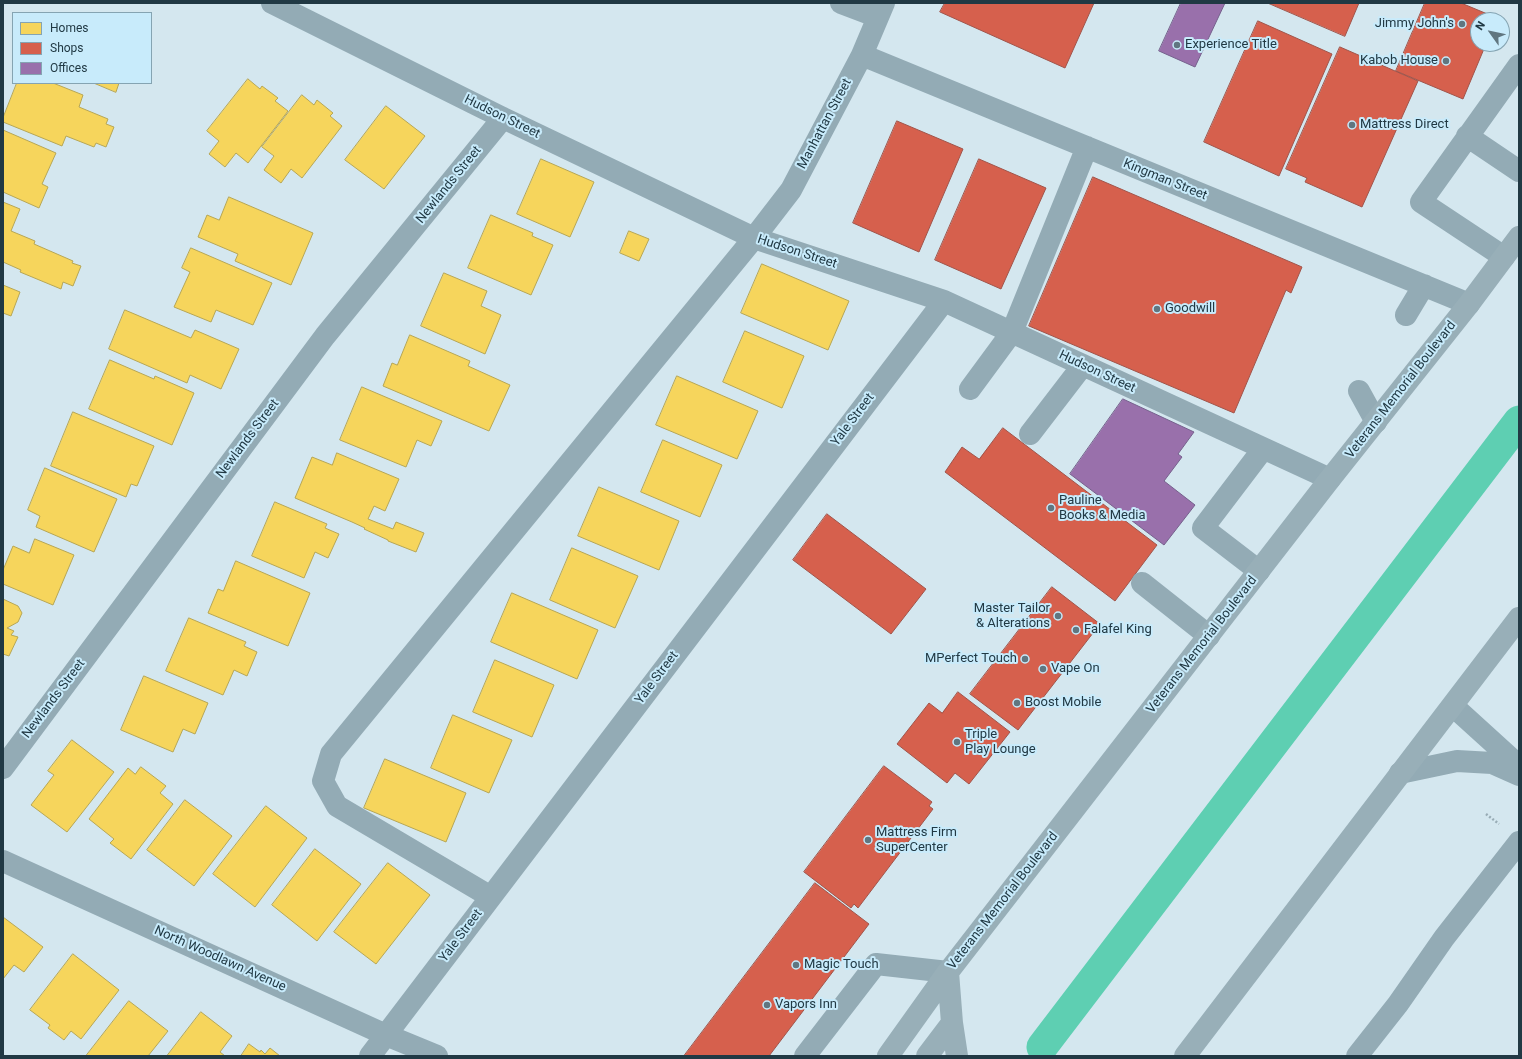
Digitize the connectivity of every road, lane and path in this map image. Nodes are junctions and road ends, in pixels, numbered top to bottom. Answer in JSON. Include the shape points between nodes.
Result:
{"nodes":[{"id":1,"x":272,"y":3,"type":"edge"},
{"id":2,"x":841,"y":3,"type":"edge"},
{"id":3,"x":881,"y":10,"type":"edge"},
{"id":4,"x":862,"y":55,"type":"junction"},
{"id":5,"x":1519,"y":65,"type":"edge"},
{"id":6,"x":503,"y":118,"type":"junction"},
{"id":7,"x":1467,"y":136,"type":"junction"},
{"id":8,"x":1087,"y":148,"type":"junction"},
{"id":9,"x":1519,"y":171,"type":"edge"},
{"id":10,"x":1519,"y":237,"type":"edge"},
{"id":11,"x":754,"y":238,"type":"junction"},
{"id":12,"x":1504,"y":257,"type":"junction"},
{"id":13,"x":1424,"y":286,"type":"junction"},
{"id":14,"x":944,"y":301,"type":"junction"},
{"id":15,"x":1469,"y":304,"type":"junction"},
{"id":16,"x":1406,"y":315,"type":"dead end"},
{"id":17,"x":1012,"y":332,"type":"junction"},
{"id":18,"x":1083,"y":365,"type":"junction"},
{"id":19,"x":970,"y":389,"type":"dead end"},
{"id":20,"x":1359,"y":391,"type":"dead end"},
{"id":21,"x":1376,"y":422,"type":"junction"},
{"id":22,"x":1030,"y":434,"type":"dead end"},
{"id":23,"x":1263,"y":449,"type":"junction"},
{"id":24,"x":1330,"y":480,"type":"junction"},
{"id":25,"x":1259,"y":571,"type":"junction"},
{"id":26,"x":1142,"y":583,"type":"dead end"},
{"id":27,"x":1519,"y":618,"type":"edge"},
{"id":28,"x":1209,"y":636,"type":"junction"},
{"id":29,"x":1453,"y":706,"type":"junction"},
{"id":30,"x":1519,"y":767,"type":"edge"},
{"id":31,"x":3,"y":768,"type":"edge"},
{"id":32,"x":1400,"y":773,"type":"junction"},
{"id":33,"x":1519,"y":776,"type":"edge"},
{"id":34,"x":1519,"y":842,"type":"edge"},
{"id":35,"x":3,"y":861,"type":"edge"},
{"id":36,"x":491,"y":897,"type":"junction"},
{"id":37,"x":948,"y":972,"type":"junction"},
{"id":38,"x":952,"y":1023,"type":"junction"},
{"id":39,"x":386,"y":1035,"type":"junction"},
{"id":40,"x":370,"y":1056,"type":"edge"},
{"id":41,"x":437,"y":1056,"type":"edge"},
{"id":42,"x":805,"y":1056,"type":"edge"},
{"id":43,"x":888,"y":1056,"type":"edge"},
{"id":44,"x":927,"y":1056,"type":"edge"},
{"id":45,"x":957,"y":1056,"type":"edge"},
{"id":46,"x":1185,"y":1056,"type":"edge"},
{"id":47,"x":1357,"y":1056,"type":"edge"}],
"edges":[{"from":1,"to":6,"type":"street","name":"Hudson Street"},
{"from":2,"to":3,"type":"street"},
{"from":3,"to":4,"type":"street","name":"Manhattan Street"},
{"from":4,"to":8,"type":"street","name":"Kingman Street"},
{"from":4,"to":11,"type":"street","name":"Manhattan Street","via":[[791,190]]},
{"from":5,"to":7,"type":"street"},
{"from":6,"to":11,"type":"street","name":"Hudson Street"},
{"from":6,"to":31,"type":"street","name":"Newlands Street","via":[[324,336]]},
{"from":7,"to":9,"type":"street"},
{"from":7,"to":12,"type":"street","via":[[1421,202]]},
{"from":8,"to":13,"type":"street","name":"Kingman Street"},
{"from":8,"to":17,"type":"street"},
{"from":10,"to":12,"type":"main road","name":"Veterans Memorial Boulevard"},
{"from":11,"to":14,"type":"street","name":"Hudson Street"},
{"from":11,"to":36,"type":"street","name":"Manhattan Street","via":[[331,754],[323,781],[337,806]]},
{"from":12,"to":15,"type":"main road","name":"Veterans Memorial Boulevard"},
{"from":13,"to":15,"type":"street","name":"Kingman Street"},
{"from":13,"to":16,"type":"street"},
{"from":14,"to":17,"type":"street","name":"Hudson Street"},
{"from":14,"to":36,"type":"street","name":"Yale Street"},
{"from":15,"to":21,"type":"main road","name":"Veterans Memorial Boulevard"},
{"from":17,"to":18,"type":"street","name":"Hudson Street"},
{"from":17,"to":19,"type":"street"},
{"from":18,"to":22,"type":"street"},
{"from":18,"to":23,"type":"street","name":"Hudson Street"},
{"from":20,"to":21,"type":"street"},
{"from":21,"to":24,"type":"main road","name":"Veterans Memorial Boulevard"},
{"from":23,"to":24,"type":"street","name":"Hudson Street"},
{"from":23,"to":25,"type":"street","via":[[1203,528]]},
{"from":24,"to":25,"type":"main road","name":"Veterans Memorial Boulevard"},
{"from":25,"to":28,"type":"main road","name":"Veterans Memorial Boulevard"},
{"from":26,"to":28,"type":"street"},
{"from":27,"to":29,"type":"main road"},
{"from":28,"to":37,"type":"main road","name":"Veterans Memorial Boulevard"},
{"from":29,"to":30,"type":"street"},
{"from":29,"to":32,"type":"main road"},
{"from":32,"to":33,"type":"street","via":[[1457,761],[1492,763]]},
{"from":32,"to":46,"type":"main road"},
{"from":34,"to":47,"type":"street"},
{"from":35,"to":39,"type":"street","name":"North Woodlawn Avenue"},
{"from":36,"to":39,"type":"street","name":"Yale Street"},
{"from":37,"to":38,"type":"main road"},
{"from":37,"to":42,"type":"street","via":[[876,964]]},
{"from":37,"to":43,"type":"main road","name":"Veterans Memorial Boulevard"},
{"from":38,"to":44,"type":"main road"},
{"from":38,"to":45,"type":"main road"},
{"from":39,"to":40,"type":"street","name":"Yale Street"},
{"from":39,"to":41,"type":"street","name":"North Woodlawn Avenue"}]}
